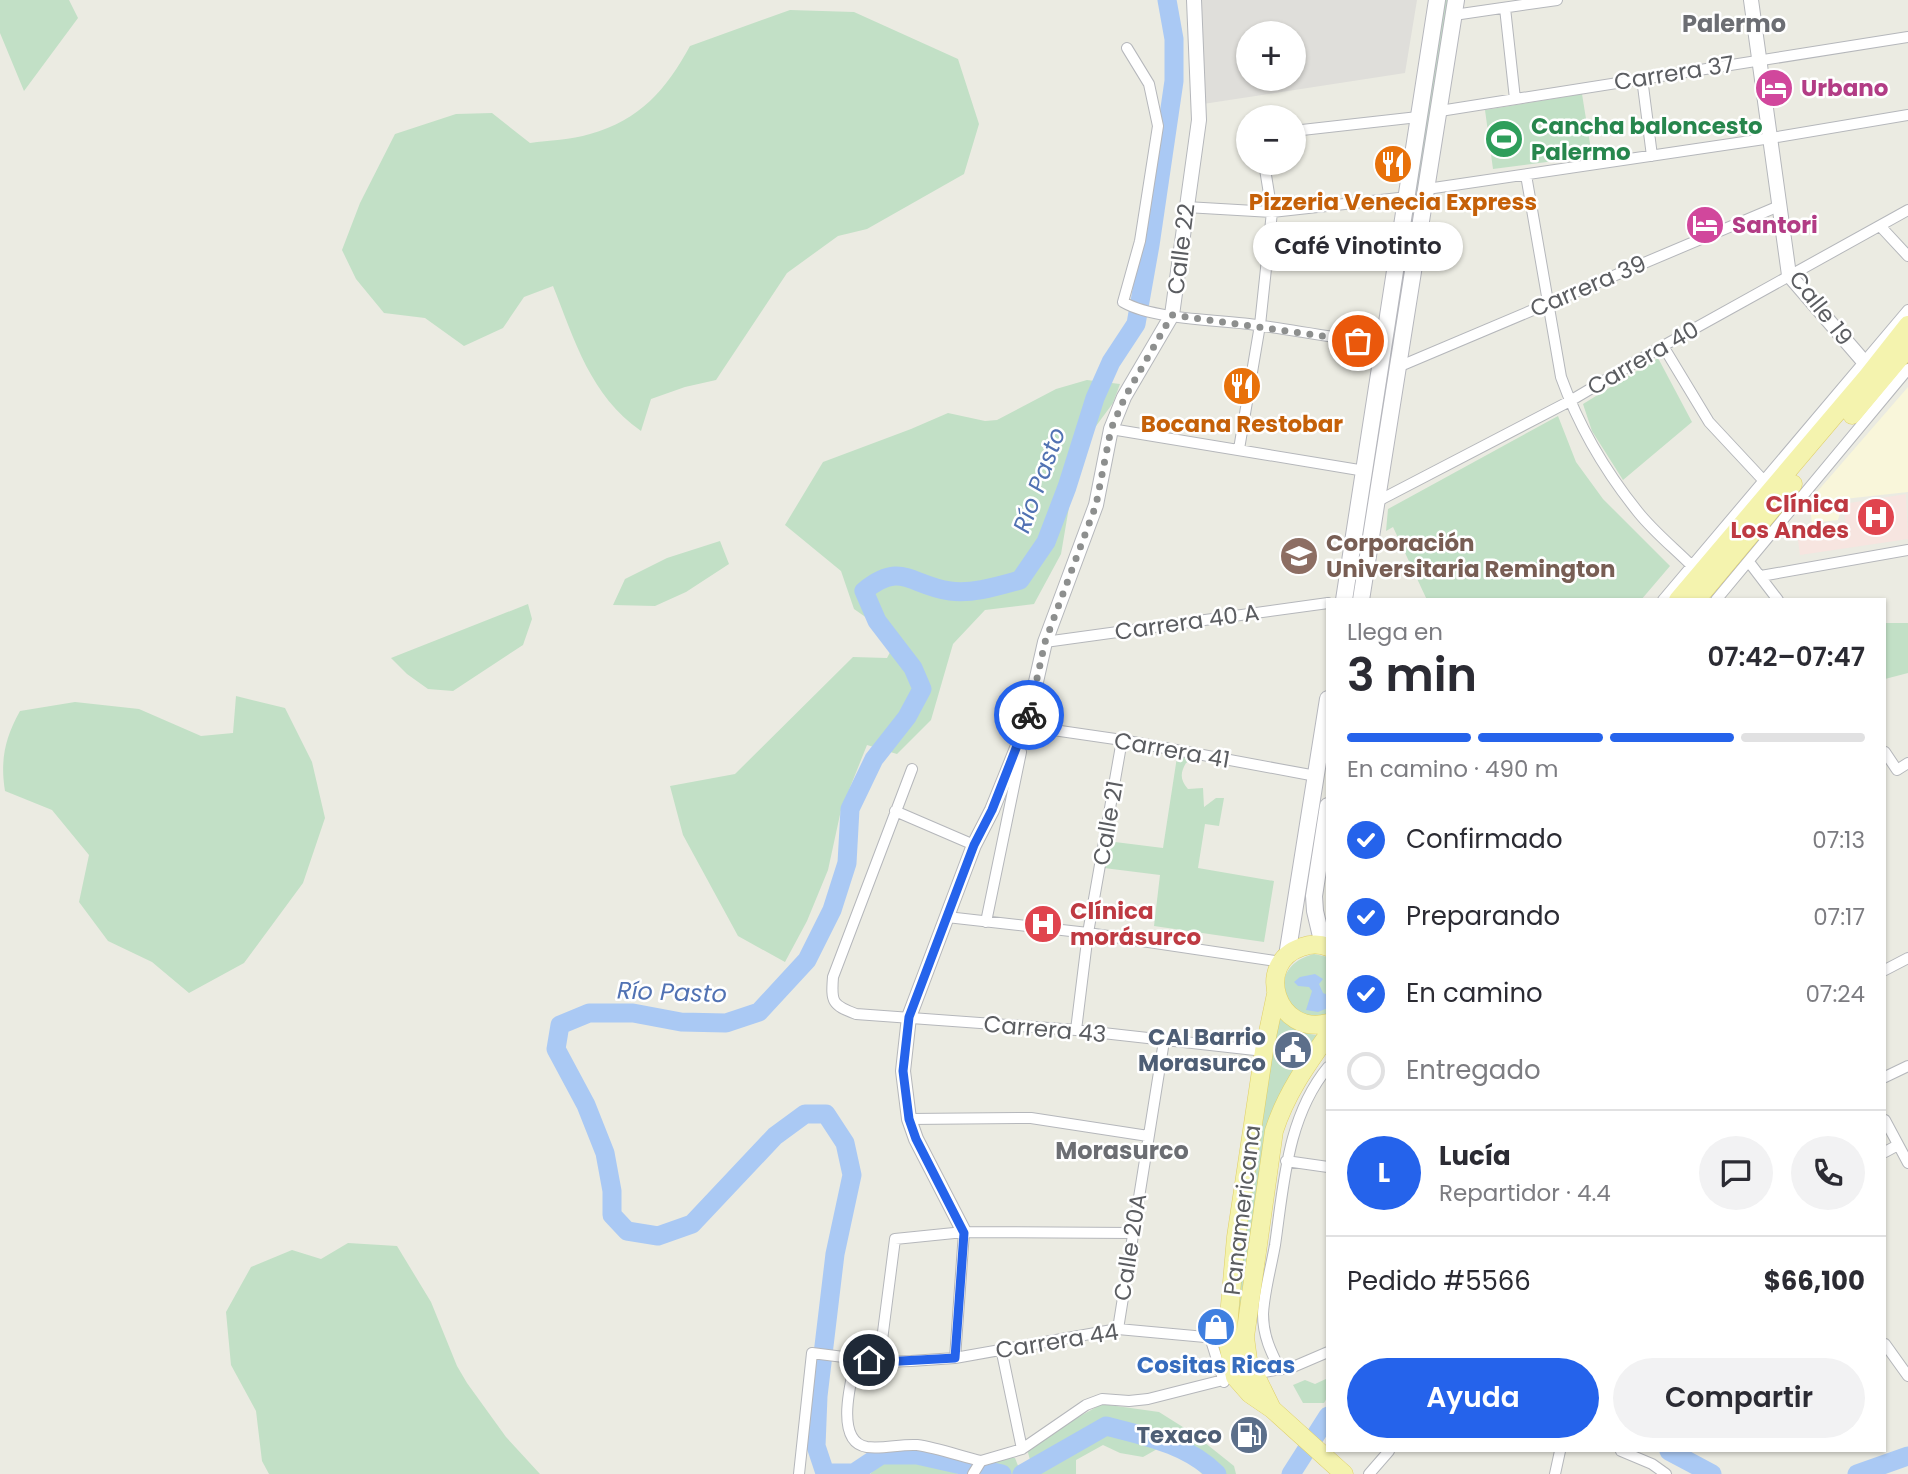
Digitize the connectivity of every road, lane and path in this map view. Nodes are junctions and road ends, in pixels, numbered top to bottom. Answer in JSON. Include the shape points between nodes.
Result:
{"nodes":[{"id":1,"x":1194,"y":0,"type":"edge"},
{"id":2,"x":1437,"y":0,"type":"edge"},
{"id":3,"x":1557,"y":0,"type":"edge"},
{"id":4,"x":1751,"y":0,"type":"edge"},
{"id":5,"x":1455,"y":7,"type":"edge"},
{"id":6,"x":1505,"y":8,"type":"junction"},
{"id":7,"x":1908,"y":37,"type":"edge"},
{"id":8,"x":1127,"y":48,"type":"dead end"},
{"id":9,"x":1759,"y":61,"type":"junction"},
{"id":10,"x":1642,"y":78,"type":"junction"},
{"id":11,"x":1515,"y":99,"type":"junction"},
{"id":12,"x":1440,"y":111,"type":"junction"},
{"id":13,"x":1908,"y":115,"type":"edge"},
{"id":14,"x":1418,"y":117,"type":"junction"},
{"id":15,"x":1306,"y":130,"type":"edge"},
{"id":16,"x":1771,"y":138,"type":"junction"},
{"id":17,"x":1652,"y":156,"type":"junction"},
{"id":18,"x":1266,"y":175,"type":"edge"},
{"id":19,"x":1526,"y":175,"type":"junction"},
{"id":20,"x":1427,"y":189,"type":"junction"},
{"id":21,"x":1408,"y":197,"type":"junction"},
{"id":22,"x":1186,"y":201,"type":"junction"},
{"id":23,"x":1779,"y":206,"type":"junction"},
{"id":24,"x":1908,"y":210,"type":"edge"},
{"id":25,"x":1272,"y":212,"type":"junction"},
{"id":26,"x":1881,"y":226,"type":"junction"},
{"id":27,"x":1401,"y":239,"type":"junction"},
{"id":28,"x":1419,"y":240,"type":"junction"},
{"id":29,"x":1908,"y":256,"type":"edge"},
{"id":30,"x":1789,"y":275,"type":"junction"},
{"id":31,"x":1548,"y":303,"type":"junction"},
{"id":32,"x":1908,"y":310,"type":"edge"},
{"id":33,"x":1166,"y":314,"type":"junction"},
{"id":34,"x":1908,"y":325,"type":"edge"},
{"id":35,"x":1260,"y":326,"type":"junction"},
{"id":36,"x":1382,"y":345,"type":"junction"},
{"id":37,"x":1663,"y":346,"type":"junction"},
{"id":38,"x":1908,"y":348,"type":"edge"},
{"id":39,"x":1865,"y":363,"type":"junction"},
{"id":40,"x":1398,"y":367,"type":"junction"},
{"id":41,"x":1901,"y":367,"type":"edge"},
{"id":42,"x":1570,"y":401,"type":"junction"},
{"id":43,"x":1111,"y":429,"type":"junction"},
{"id":44,"x":1239,"y":449,"type":"junction"},
{"id":45,"x":1365,"y":471,"type":"junction"},
{"id":46,"x":1764,"y":481,"type":"junction"},
{"id":47,"x":1376,"y":502,"type":"junction"},
{"id":48,"x":1908,"y":550,"type":"edge"},
{"id":49,"x":1749,"y":562,"type":"junction"},
{"id":50,"x":1692,"y":566,"type":"junction"},
{"id":51,"x":1761,"y":576,"type":"junction"},
{"id":52,"x":1343,"y":598,"type":"edge"},
{"id":53,"x":1361,"y":598,"type":"edge"},
{"id":54,"x":1665,"y":598,"type":"edge"},
{"id":55,"x":1680,"y":598,"type":"edge"},
{"id":56,"x":1698,"y":598,"type":"edge"},
{"id":57,"x":1718,"y":598,"type":"edge"},
{"id":58,"x":1777,"y":598,"type":"edge"},
{"id":59,"x":1326,"y":603,"type":"edge"},
{"id":60,"x":1045,"y":642,"type":"junction"},
{"id":61,"x":1326,"y":712,"type":"edge"},
{"id":62,"x":1026,"y":726,"type":"junction"},
{"id":63,"x":1122,"y":740,"type":"junction"},
{"id":64,"x":1886,"y":754,"type":"edge"},
{"id":65,"x":1908,"y":763,"type":"edge"},
{"id":66,"x":912,"y":769,"type":"dead end"},
{"id":67,"x":1316,"y":776,"type":"junction"},
{"id":68,"x":895,"y":811,"type":"junction"},
{"id":69,"x":1326,"y":819,"type":"edge"},
{"id":70,"x":974,"y":845,"type":"junction"},
{"id":71,"x":947,"y":917,"type":"junction"},
{"id":72,"x":986,"y":922,"type":"junction"},
{"id":73,"x":1088,"y":933,"type":"junction"},
{"id":74,"x":1326,"y":946,"type":"edge"},
{"id":75,"x":1908,"y":958,"type":"edge"},
{"id":76,"x":1284,"y":959,"type":"junction"},
{"id":77,"x":1886,"y":969,"type":"edge"},
{"id":78,"x":1276,"y":994,"type":"junction"},
{"id":79,"x":909,"y":1017,"type":"junction"},
{"id":80,"x":1326,"y":1023,"type":"edge"},
{"id":81,"x":1076,"y":1030,"type":"junction"},
{"id":82,"x":1326,"y":1038,"type":"edge"},
{"id":83,"x":1164,"y":1041,"type":"junction"},
{"id":84,"x":1264,"y":1051,"type":"junction"},
{"id":85,"x":1908,"y":1066,"type":"edge"},
{"id":86,"x":1326,"y":1069,"type":"edge"},
{"id":87,"x":1886,"y":1077,"type":"edge"},
{"id":88,"x":909,"y":1119,"type":"junction"},
{"id":89,"x":1886,"y":1123,"type":"edge"},
{"id":90,"x":1148,"y":1136,"type":"junction"},
{"id":91,"x":1886,"y":1152,"type":"edge"},
{"id":92,"x":1904,"y":1154,"type":"edge"},
{"id":93,"x":1286,"y":1161,"type":"junction"},
{"id":94,"x":1326,"y":1167,"type":"edge"},
{"id":95,"x":964,"y":1233,"type":"junction"},
{"id":96,"x":1132,"y":1233,"type":"junction"},
{"id":97,"x":1267,"y":1243,"type":"junction"},
{"id":98,"x":1118,"y":1329,"type":"junction"},
{"id":99,"x":1218,"y":1338,"type":"junction"},
{"id":100,"x":883,"y":1340,"type":"dead end"},
{"id":101,"x":1886,"y":1345,"type":"edge"},
{"id":102,"x":1001,"y":1348,"type":"junction"},
{"id":103,"x":1326,"y":1353,"type":"edge"},
{"id":104,"x":851,"y":1357,"type":"junction"},
{"id":105,"x":955,"y":1358,"type":"junction"},
{"id":106,"x":1280,"y":1370,"type":"junction"},
{"id":107,"x":1255,"y":1374,"type":"junction"},
{"id":108,"x":1908,"y":1376,"type":"edge"},
{"id":109,"x":1229,"y":1380,"type":"junction"},
{"id":110,"x":1272,"y":1409,"type":"junction"},
{"id":111,"x":1022,"y":1449,"type":"junction"},
{"id":112,"x":1388,"y":1452,"type":"edge"},
{"id":113,"x":1560,"y":1452,"type":"edge"},
{"id":114,"x":1623,"y":1452,"type":"edge"},
{"id":115,"x":977,"y":1467,"type":"edge"},
{"id":116,"x":1339,"y":1469,"type":"edge"},
{"id":117,"x":799,"y":1474,"type":"edge"},
{"id":118,"x":1369,"y":1474,"type":"edge"},
{"id":119,"x":1555,"y":1474,"type":"edge"},
{"id":120,"x":1667,"y":1474,"type":"edge"}],
"edges":[{"from":1,"to":22,"type":"street","name":"Calle 22","via":[[1199,120]]},
{"from":2,"to":14,"type":"main road"},
{"from":3,"to":6,"type":"street"},
{"from":4,"to":9,"type":"street","name":"Calle 19"},
{"from":5,"to":6,"type":"street"},
{"from":5,"to":12,"type":"main road"},
{"from":6,"to":11,"type":"street"},
{"from":7,"to":9,"type":"street","name":"Carrera 37"},
{"from":8,"to":33,"type":"street","via":[[1149,84],[1158,126],[1140,241],[1123,302],[1136,310]]},
{"from":9,"to":10,"type":"street","name":"Carrera 37"},
{"from":9,"to":16,"type":"street","name":"Calle 19"},
{"from":10,"to":11,"type":"street","name":"Carrera 37"},
{"from":10,"to":17,"type":"street"},
{"from":11,"to":12,"type":"street","name":"Carrera 37"},
{"from":12,"to":20,"type":"main road"},
{"from":13,"to":16,"type":"street"},
{"from":14,"to":15,"type":"street"},
{"from":14,"to":21,"type":"main road"},
{"from":16,"to":17,"type":"street"},
{"from":16,"to":23,"type":"street","name":"Calle 19"},
{"from":17,"to":19,"type":"street"},
{"from":18,"to":25,"type":"street"},
{"from":19,"to":20,"type":"street"},
{"from":19,"to":31,"type":"street"},
{"from":20,"to":28,"type":"main road"},
{"from":21,"to":25,"type":"street"},
{"from":21,"to":27,"type":"main road"},
{"from":22,"to":25,"type":"street"},
{"from":22,"to":33,"type":"street","name":"Calle 22"},
{"from":23,"to":30,"type":"street","name":"Calle 19"},
{"from":23,"to":31,"type":"street","name":"Carrera 39"},
{"from":24,"to":26,"type":"street","name":"Carrera 40"},
{"from":25,"to":35,"type":"street"},
{"from":26,"to":29,"type":"street"},
{"from":26,"to":30,"type":"street","name":"Carrera 40"},
{"from":27,"to":28,"type":"main road","via":[[1410,247]]},
{"from":27,"to":36,"type":"main road"},
{"from":28,"to":40,"type":"main road"},
{"from":30,"to":37,"type":"street","name":"Carrera 40"},
{"from":30,"to":39,"type":"street","name":"Calle 19"},
{"from":31,"to":40,"type":"street","name":"Carrera 39"},
{"from":31,"to":42,"type":"street","via":[[1561,377]]},
{"from":32,"to":39,"type":"street"},
{"from":33,"to":35,"type":"street"},
{"from":33,"to":43,"type":"street","name":"Calle 22"},
{"from":34,"to":55,"type":"main road"},
{"from":35,"to":36,"type":"street"},
{"from":35,"to":44,"type":"street"},
{"from":36,"to":45,"type":"main road"},
{"from":37,"to":42,"type":"street","name":"Carrera 40"},
{"from":37,"to":46,"type":"street","via":[[1709,422]]},
{"from":38,"to":41,"type":"main road"},
{"from":39,"to":46,"type":"street"},
{"from":40,"to":47,"type":"main road"},
{"from":41,"to":49,"type":"street"},
{"from":41,"to":56,"type":"main road"},
{"from":42,"to":47,"type":"street","name":"Carrera 40"},
{"from":42,"to":50,"type":"street","via":[[1589,442],[1615,481],[1640,514]]},
{"from":43,"to":44,"type":"street"},
{"from":43,"to":60,"type":"street","name":"Calle 22","via":[[1096,505]]},
{"from":44,"to":45,"type":"street"},
{"from":45,"to":52,"type":"main road"},
{"from":46,"to":50,"type":"street"},
{"from":47,"to":53,"type":"main road"},
{"from":48,"to":51,"type":"street"},
{"from":49,"to":51,"type":"street"},
{"from":49,"to":57,"type":"street"},
{"from":50,"to":54,"type":"street"},
{"from":51,"to":58,"type":"street"},
{"from":59,"to":60,"type":"street","name":"Carrera 40 A"},
{"from":60,"to":62,"type":"street","name":"Calle 22"},
{"from":61,"to":67,"type":"main road"},
{"from":62,"to":63,"type":"street","name":"Carrera 41"},
{"from":62,"to":70,"type":"street","name":"Calle 22"},
{"from":62,"to":72,"type":"street"},
{"from":63,"to":67,"type":"street","name":"Carrera 41"},
{"from":63,"to":73,"type":"street","name":"Calle 21"},
{"from":64,"to":65,"type":"street","via":[[1897,770]]},
{"from":66,"to":68,"type":"street"},
{"from":67,"to":76,"type":"main road"},
{"from":68,"to":70,"type":"street"},
{"from":68,"to":79,"type":"street","name":"Carrera 43","via":[[833,977],[832,997],[856,1014]]},
{"from":69,"to":74,"type":"main road","via":[[1314,896]]},
{"from":70,"to":71,"type":"street","name":"Calle 22"},
{"from":71,"to":72,"type":"street"},
{"from":71,"to":79,"type":"street","name":"Calle 22"},
{"from":72,"to":73,"type":"street"},
{"from":73,"to":76,"type":"street"},
{"from":73,"to":81,"type":"street","name":"Calle 21"},
{"from":74,"to":76,"type":"main road","via":[[1298,948]]},
{"from":75,"to":77,"type":"street"},
{"from":76,"to":78,"type":"main road","name":"Panamericana"},
{"from":78,"to":80,"type":"main road","via":[[1298,1021]]},
{"from":78,"to":84,"type":"main road","name":"Panamericana"},
{"from":79,"to":81,"type":"street","name":"Carrera 43"},
{"from":79,"to":88,"type":"street","name":"Calle 22","via":[[903,1071]]},
{"from":81,"to":83,"type":"street","name":"Carrera 43"},
{"from":82,"to":97,"type":"main road","name":"Panamericana","via":[[1296,1080],[1274,1131]]},
{"from":83,"to":84,"type":"street","name":"Carrera 43"},
{"from":83,"to":90,"type":"street","name":"Calle 20A"},
{"from":84,"to":99,"type":"main road","name":"Panamericana"},
{"from":85,"to":87,"type":"street"},
{"from":86,"to":93,"type":"street","via":[[1304,1103]]},
{"from":88,"to":90,"type":"street","via":[[1031,1118]]},
{"from":88,"to":95,"type":"street","name":"Calle 22"},
{"from":89,"to":92,"type":"street"},
{"from":90,"to":96,"type":"street","name":"Calle 20A"},
{"from":91,"to":92,"type":"street"},
{"from":93,"to":94,"type":"street"},
{"from":93,"to":97,"type":"street"},
{"from":95,"to":96,"type":"street"},
{"from":95,"to":100,"type":"street","via":[[895,1240]]},
{"from":95,"to":105,"type":"street"},
{"from":96,"to":98,"type":"street","name":"Calle 20A"},
{"from":97,"to":106,"type":"street","via":[[1263,1314],[1266,1340]]},
{"from":97,"to":107,"type":"main road","name":"Panamericana","via":[[1245,1337]]},
{"from":98,"to":99,"type":"street","name":"Carrera 44"},
{"from":98,"to":102,"type":"street","name":"Carrera 44"},
{"from":99,"to":109,"type":"main road","name":"Panamericana"},
{"from":101,"to":108,"type":"street"},
{"from":102,"to":105,"type":"street","name":"Carrera 44"},
{"from":102,"to":111,"type":"street"},
{"from":103,"to":106,"type":"street"},
{"from":104,"to":105,"type":"street","name":"Carrera 44","via":[[883,1362]]},
{"from":104,"to":115,"type":"street","via":[[847,1427],[854,1441],[866,1446],[916,1445]]},
{"from":104,"to":117,"type":"street","name":"Carrera 44","via":[[812,1353]]},
{"from":106,"to":107,"type":"street"},
{"from":107,"to":109,"type":"street"},
{"from":107,"to":110,"type":"main road","name":"Panamericana"},
{"from":109,"to":110,"type":"main road","name":"Panamericana"},
{"from":109,"to":111,"type":"street","via":[[1148,1399],[1102,1399]]},
{"from":110,"to":116,"type":"main road","name":"Panamericana"},
{"from":111,"to":115,"type":"street"},
{"from":112,"to":118,"type":"street"},
{"from":113,"to":119,"type":"street"},
{"from":114,"to":120,"type":"street"}]}
